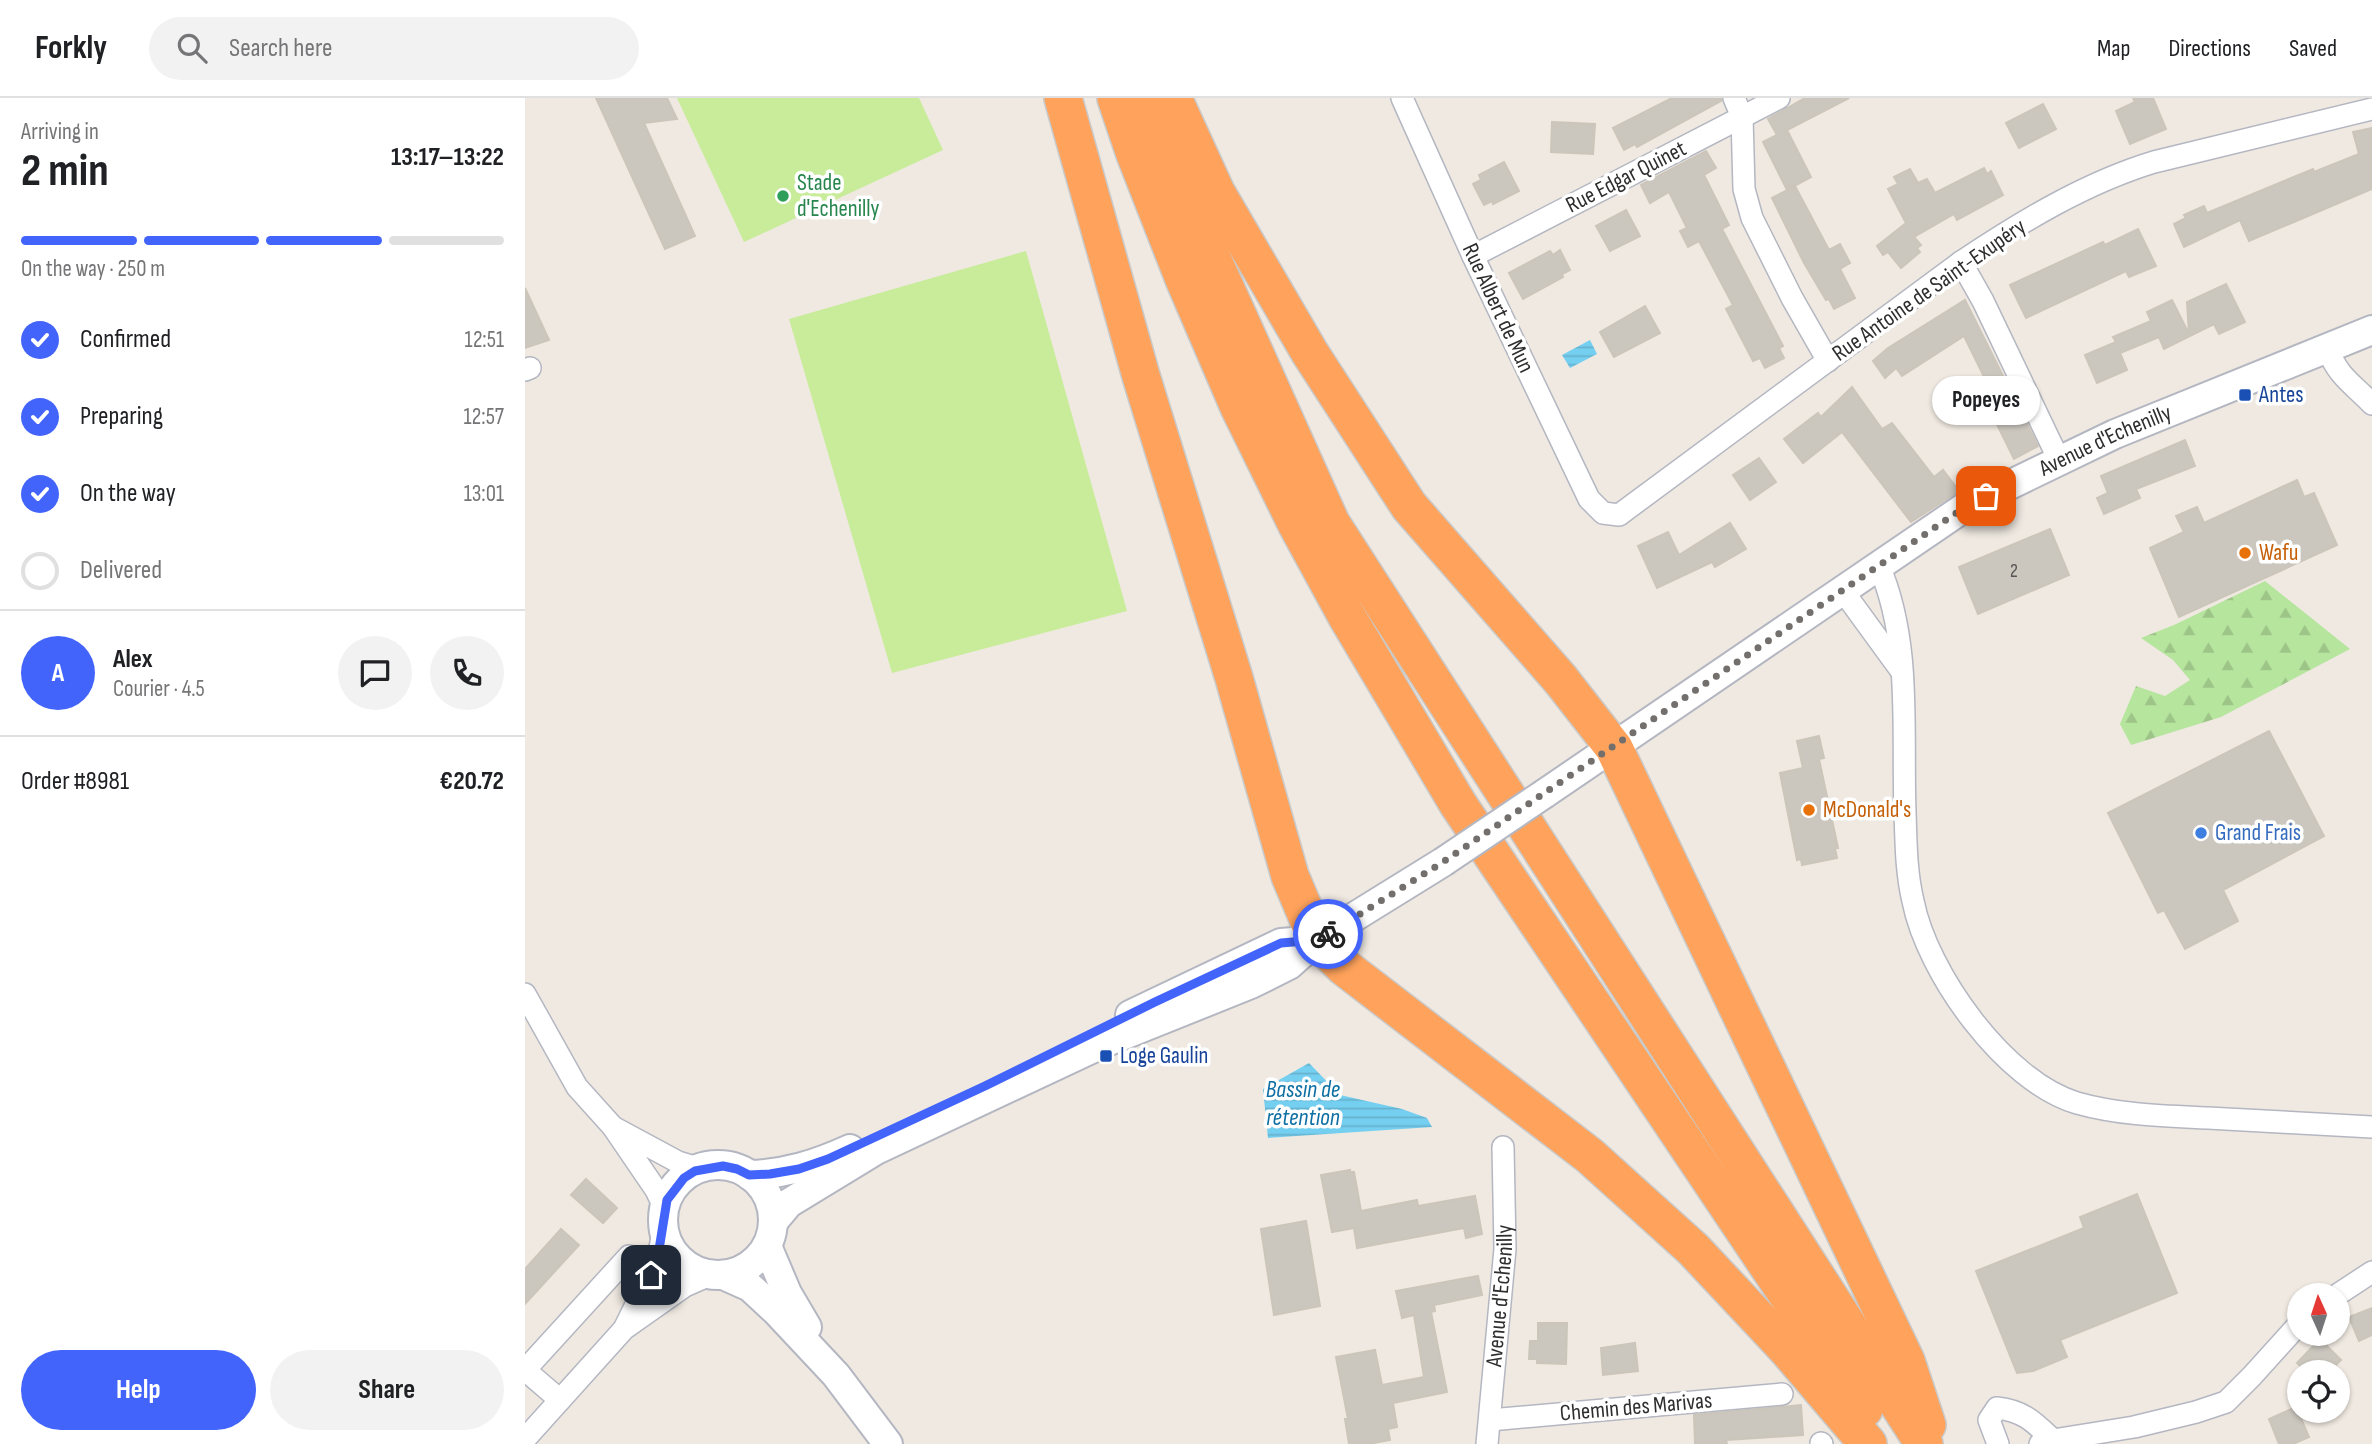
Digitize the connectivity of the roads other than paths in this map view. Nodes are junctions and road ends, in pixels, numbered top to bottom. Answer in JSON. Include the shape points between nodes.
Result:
{"nodes":[{"id":1,"x":1063,"y":98,"type":"edge"},
{"id":2,"x":1117,"y":98,"type":"edge"},
{"id":3,"x":1148,"y":98,"type":"edge"},
{"id":4,"x":1173,"y":98,"type":"edge"},
{"id":5,"x":1402,"y":98,"type":"edge"},
{"id":6,"x":1779,"y":98,"type":"edge"},
{"id":7,"x":1738,"y":107,"type":"edge"},
{"id":8,"x":2372,"y":109,"type":"edge"},
{"id":9,"x":1473,"y":257,"type":"junction"},
{"id":10,"x":1961,"y":262,"type":"junction"},
{"id":11,"x":2372,"y":330,"type":"edge"},
{"id":12,"x":2327,"y":348,"type":"junction"},
{"id":13,"x":1828,"y":361,"type":"junction"},
{"id":14,"x":2368,"y":396,"type":"edge"},
{"id":15,"x":2059,"y":460,"type":"junction"},
{"id":16,"x":1603,"y":513,"type":"joint"},
{"id":17,"x":1879,"y":566,"type":"junction"},
{"id":18,"x":1843,"y":591,"type":"junction"},
{"id":19,"x":1902,"y":682,"type":"junction"},
{"id":20,"x":1614,"y":748,"type":"junction"},
{"id":21,"x":1317,"y":940,"type":"junction"},
{"id":22,"x":525,"y":994,"type":"edge"},
{"id":23,"x":613,"y":1127,"type":"junction"},
{"id":24,"x":2372,"y":1127,"type":"edge"},
{"id":25,"x":1503,"y":1147,"type":"dead end"},
{"id":26,"x":701,"y":1169,"type":"junction"},
{"id":27,"x":749,"y":1175,"type":"junction"},
{"id":28,"x":664,"y":1218,"type":"junction"},
{"id":29,"x":770,"y":1234,"type":"junction"},
{"id":30,"x":629,"y":1256,"type":"dead end"},
{"id":31,"x":2372,"y":1272,"type":"edge"},
{"id":32,"x":716,"y":1275,"type":"junction"},
{"id":33,"x":2350,"y":1286,"type":"edge"},
{"id":34,"x":624,"y":1329,"type":"junction"},
{"id":35,"x":2287,"y":1337,"type":"edge"},
{"id":36,"x":525,"y":1370,"type":"edge"},
{"id":37,"x":836,"y":1375,"type":"junction"},
{"id":38,"x":1781,"y":1394,"type":"dead end"},
{"id":39,"x":560,"y":1400,"type":"junction"},
{"id":40,"x":1490,"y":1420,"type":"junction"},
{"id":41,"x":525,"y":1439,"type":"edge"},
{"id":42,"x":2047,"y":1442,"type":"edge"},
{"id":43,"x":888,"y":1444,"type":"edge"},
{"id":44,"x":1487,"y":1444,"type":"edge"},
{"id":45,"x":1868,"y":1444,"type":"edge"},
{"id":46,"x":1888,"y":1444,"type":"edge"},
{"id":47,"x":1924,"y":1444,"type":"edge"},
{"id":48,"x":1934,"y":1444,"type":"edge"},
{"id":49,"x":1998,"y":1444,"type":"edge"}],
"edges":[{"from":1,"to":21,"type":"highway","via":[[1290,876]]},
{"from":2,"to":46,"type":"highway","via":[[1184,279],[1240,407],[1346,615],[1458,804]]},
{"from":3,"to":47,"type":"highway","via":[[1167,158],[1331,523]]},
{"from":4,"to":20,"type":"highway","via":[[1216,192],[1310,353],[1409,506],[1561,680]]},
{"from":5,"to":9,"type":"street","name":"Rue Albert de Mun"},
{"from":6,"to":7,"type":"street","name":"Rue Edgar Quinet"},
{"from":7,"to":9,"type":"street","name":"Rue Edgar Quinet"},
{"from":7,"to":13,"type":"street","via":[[1744,189],[1752,218]]},
{"from":8,"to":10,"type":"street","name":"Rue Antoine de Saint-Exupéry","via":[[2129,169],[2053,206]]},
{"from":9,"to":16,"type":"street","name":"Rue Albert de Mun","via":[[1589,499]]},
{"from":10,"to":13,"type":"street","name":"Rue Antoine de Saint-Exupéry"},
{"from":10,"to":15,"type":"street"},
{"from":11,"to":12,"type":"street","name":"Avenue d'Echenilly"},
{"from":12,"to":14,"type":"street","via":[[2347,382]]},
{"from":12,"to":15,"type":"street","name":"Avenue d'Echenilly"},
{"from":13,"to":16,"type":"street","name":"Rue Antoine de Saint-Exupéry","via":[[1635,505],[1619,514]]},
{"from":15,"to":17,"type":"street","name":"Avenue d'Echenilly","via":[[1968,505]]},
{"from":17,"to":18,"type":"street","name":"Avenue d'Echenilly"},
{"from":17,"to":19,"type":"street","via":[[1899,634]]},
{"from":18,"to":19,"type":"street"},
{"from":18,"to":20,"type":"street","name":"Avenue d'Echenilly"},
{"from":19,"to":24,"type":"street","via":[[1907,867],[1915,909],[1947,984],[1994,1047],[2044,1087],[2076,1103],[2179,1116]]},
{"from":20,"to":21,"type":"street","name":"Avenue d'Echenilly","bridge":true},
{"from":20,"to":48,"type":"highway","via":[[1906,1361]]},
{"from":21,"to":27,"type":"street","via":[[1281,943],[828,1159],[799,1169]]},
{"from":21,"to":29,"type":"street","name":"Avenue d'Echenilly","via":[[1289,965],[1259,980],[1104,1043],[876,1150],[789,1203]]},
{"from":21,"to":45,"type":"highway","via":[[1344,967],[1590,1156],[1693,1249]]},
{"from":22,"to":23,"type":"street","via":[[577,1087]]},
{"from":23,"to":26,"type":"street","via":[[678,1162]]},
{"from":23,"to":28,"type":"street","via":[[656,1190]]},
{"from":25,"to":40,"type":"street","name":"Avenue d'Echenilly","via":[[1505,1249]]},
{"from":26,"to":27,"type":"street","via":[[723,1166]]},
{"from":26,"to":28,"type":"street","via":[[674,1188]]},
{"from":27,"to":29,"type":"street","via":[[768,1196]]},
{"from":28,"to":32,"type":"street","via":[[667,1241],[684,1263]]},
{"from":28,"to":34,"type":"street","via":[[657,1262]]},
{"from":29,"to":32,"type":"street","via":[[749,1266]]},
{"from":29,"to":37,"type":"street","via":[[787,1293]]},
{"from":30,"to":36,"type":"street"},
{"from":31,"to":33,"type":"street"},
{"from":32,"to":34,"type":"street","via":[[685,1286]]},
{"from":32,"to":37,"type":"street","via":[[750,1287]]},
{"from":34,"to":39,"type":"street"},
{"from":35,"to":42,"type":"street","via":[[2226,1402],[2134,1427]]},
{"from":36,"to":39,"type":"street"},
{"from":37,"to":43,"type":"street"},
{"from":38,"to":40,"type":"street","name":"Chemin des Marivas"},
{"from":39,"to":41,"type":"street"},
{"from":40,"to":44,"type":"street","name":"Avenue d'Echenilly"},
{"from":42,"to":49,"type":"street","via":[[2032,1420],[2014,1410],[1997,1408],[1989,1420]]}]}
